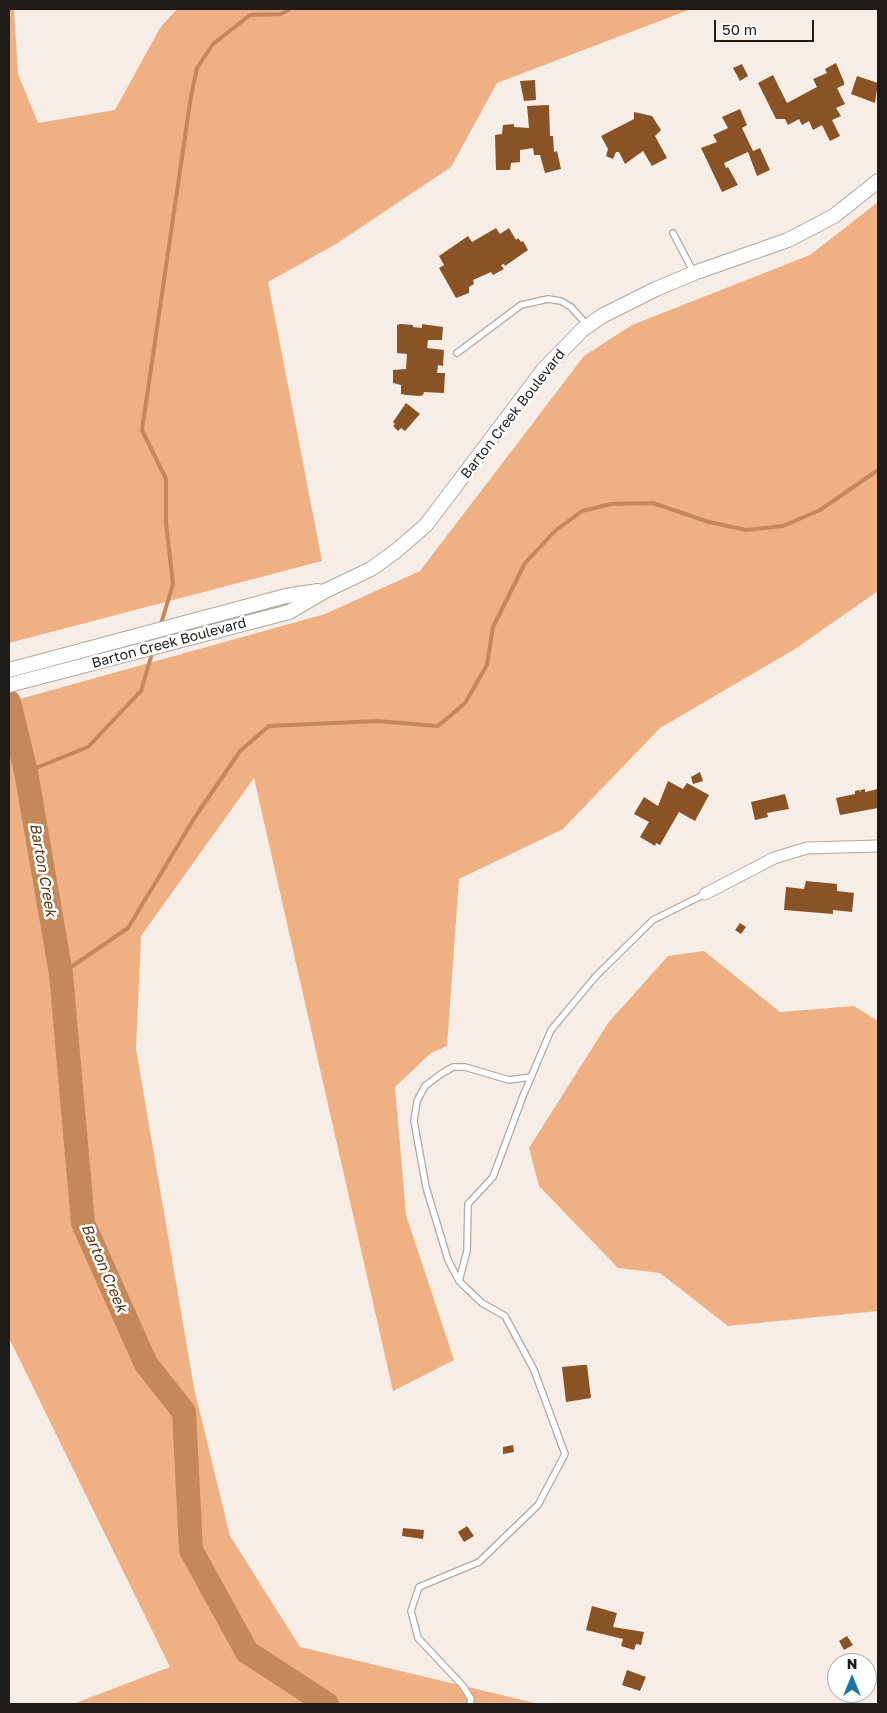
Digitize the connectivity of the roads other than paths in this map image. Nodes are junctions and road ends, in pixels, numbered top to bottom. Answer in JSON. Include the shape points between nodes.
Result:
{"nodes":[{"id":1,"x":878,"y":181,"type":"edge"},
{"id":2,"x":673,"y":233,"type":"dead end"},
{"id":3,"x":694,"y":273,"type":"junction"},
{"id":4,"x":588,"y":326,"type":"junction"},
{"id":5,"x":457,"y":353,"type":"dead end"},
{"id":6,"x":325,"y":591,"type":"junction"},
{"id":7,"x":9,"y":670,"type":"edge"},
{"id":8,"x":9,"y":684,"type":"edge"},
{"id":9,"x":878,"y":846,"type":"edge"},
{"id":10,"x":705,"y":894,"type":"joint"},
{"id":11,"x":531,"y":1077,"type":"junction"},
{"id":12,"x":459,"y":1281,"type":"junction"},
{"id":13,"x":470,"y":1704,"type":"edge"}],
"edges":[{"from":1,"to":3,"type":"street","name":"Barton Creek Boulevard","via":[[834,216],[788,240]]},
{"from":2,"to":3,"type":"lane"},
{"from":3,"to":4,"type":"street","name":"Barton Creek Boulevard","via":[[633,300]]},
{"from":4,"to":5,"type":"lane","via":[[571,307],[548,299],[520,305]]},
{"from":4,"to":6,"type":"street","name":"Barton Creek Boulevard","via":[[544,369],[426,525],[371,569]]},
{"from":6,"to":7,"type":"street","name":"Barton Creek Boulevard","via":[[286,596]]},
{"from":6,"to":8,"type":"street","name":"Barton Creek Boulevard","via":[[290,612]]},
{"from":9,"to":10,"type":"street","via":[[806,848],[774,858]]},
{"from":10,"to":11,"type":"lane","via":[[653,920],[596,976],[551,1030]]},
{"from":11,"to":12,"type":"lane","via":[[493,1177],[468,1204],[467,1251]]},
{"from":11,"to":12,"type":"lane","via":[[509,1080],[465,1067],[453,1068],[425,1086],[417,1101],[414,1121],[426,1187],[448,1260]]},
{"from":12,"to":13,"type":"lane","via":[[482,1304],[505,1316],[534,1370],[566,1454],[538,1505],[479,1562],[419,1587],[411,1610],[418,1638],[463,1686],[471,1698]]}]}
